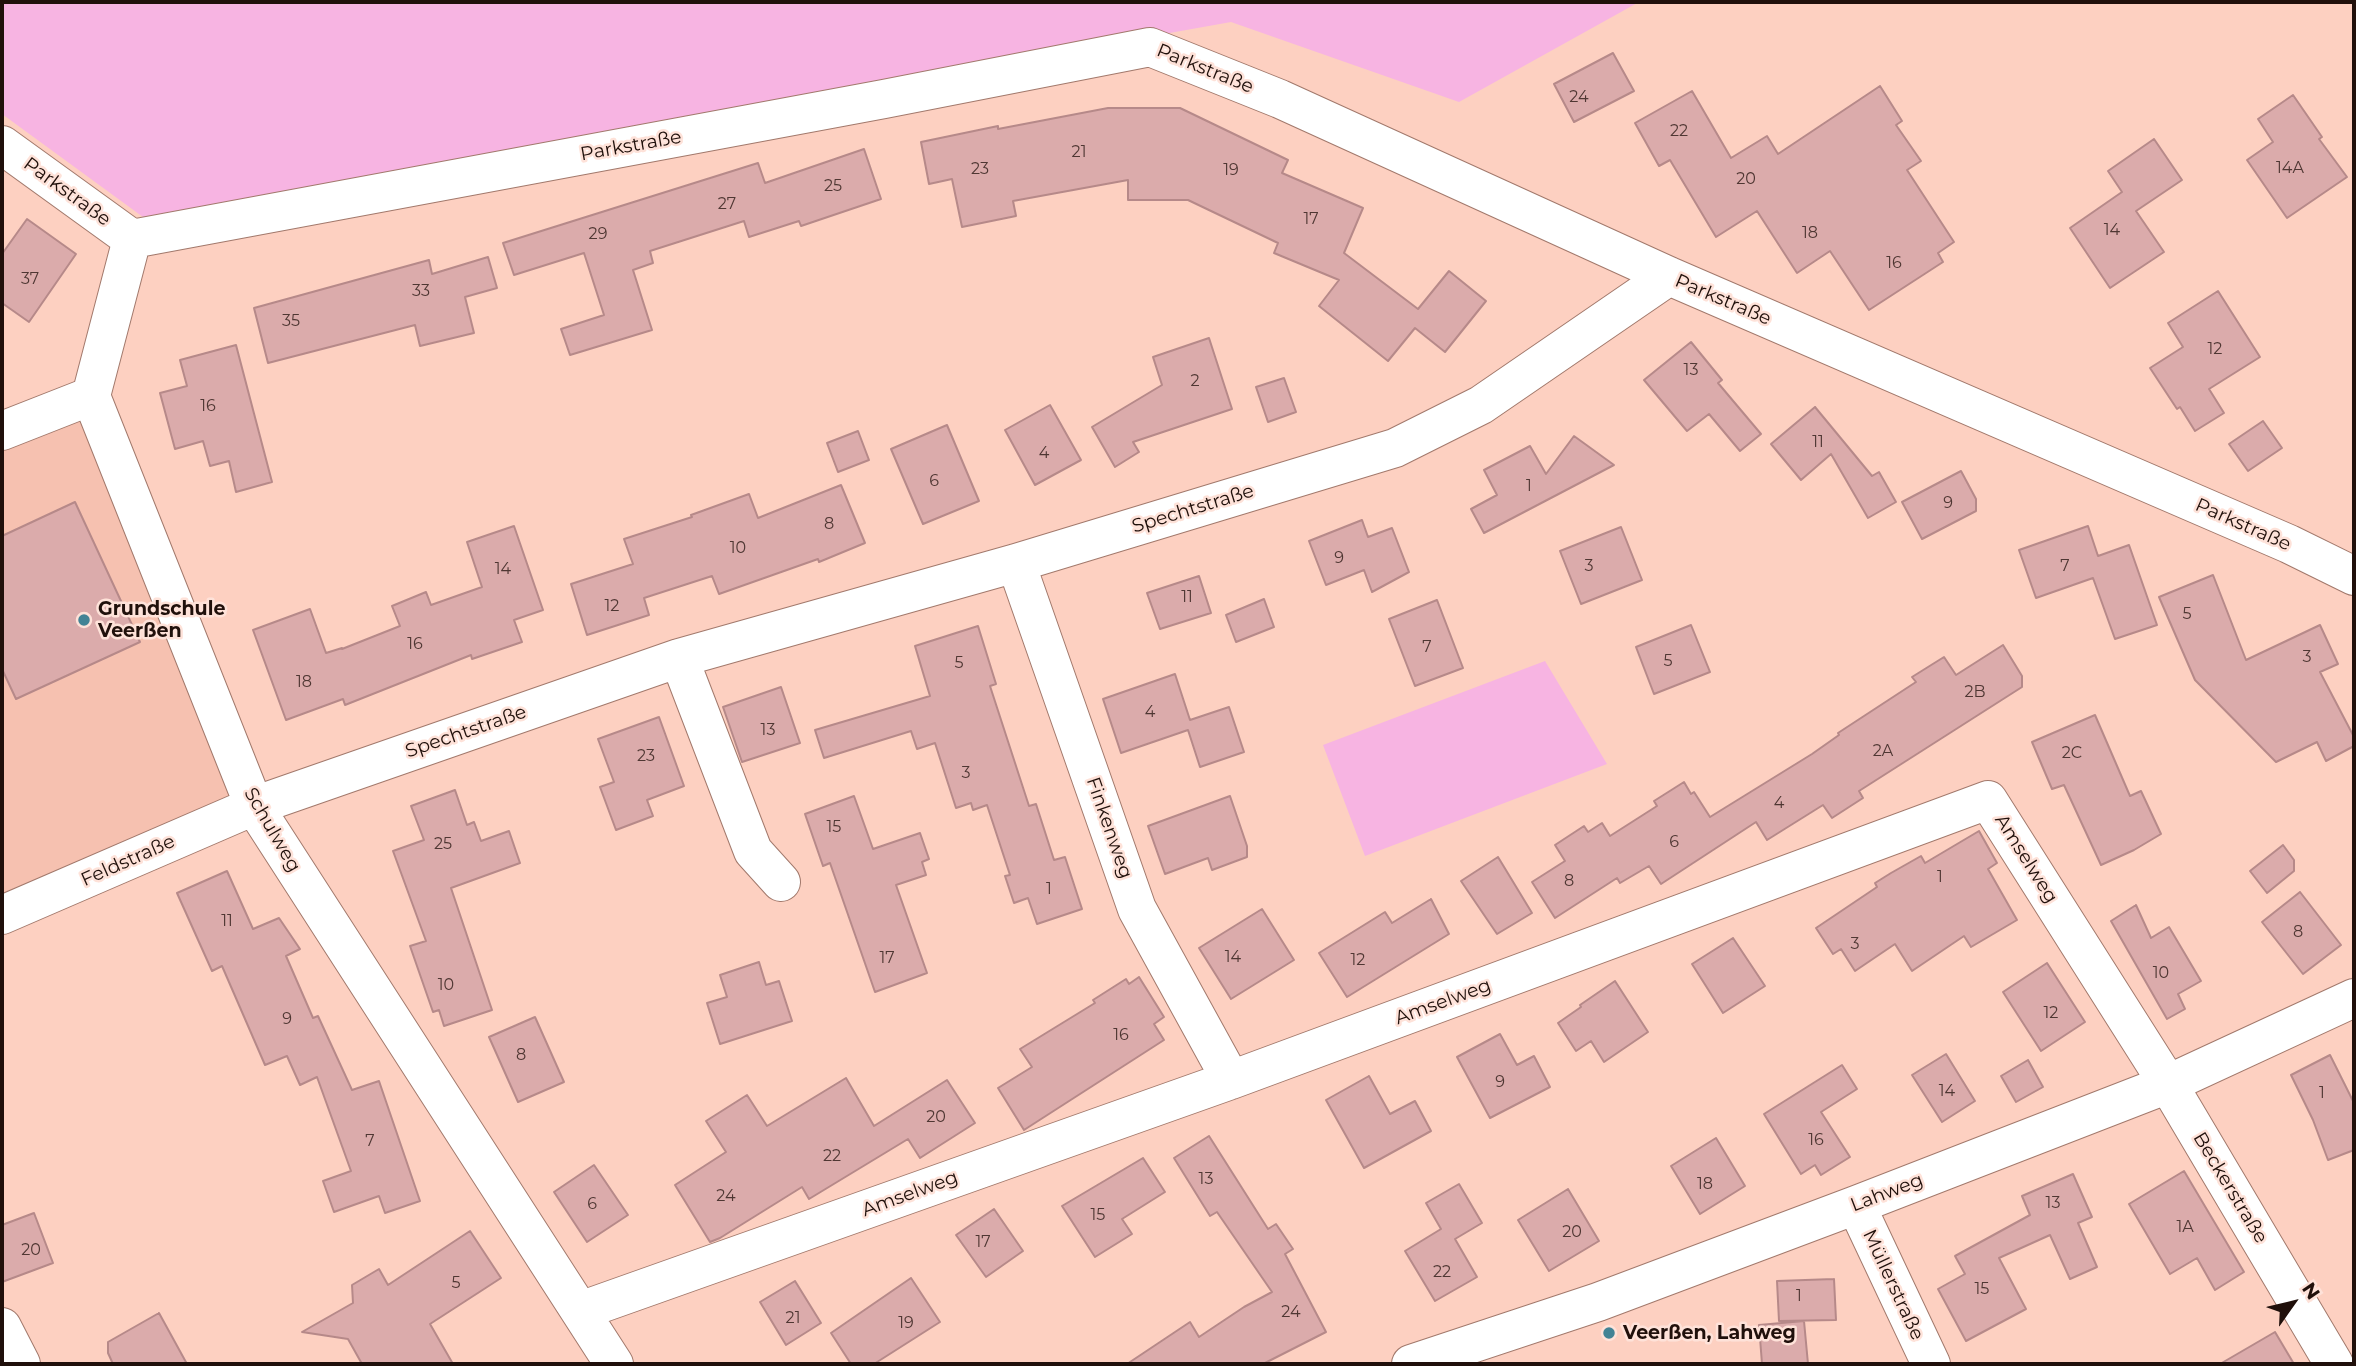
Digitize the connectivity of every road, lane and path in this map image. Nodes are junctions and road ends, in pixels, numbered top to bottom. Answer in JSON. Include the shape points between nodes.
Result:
{"nodes":[{"id":1,"x":2,"y":145,"type":"edge"},
{"id":2,"x":132,"y":239,"type":"junction"},
{"id":3,"x":1670,"y":276,"type":"junction"},
{"id":4,"x":90,"y":396,"type":"junction"},
{"id":5,"x":2,"y":431,"type":"edge"},
{"id":6,"x":1017,"y":563,"type":"junction"},
{"id":7,"x":2354,"y":576,"type":"edge"},
{"id":8,"x":679,"y":659,"type":"junction"},
{"id":9,"x":254,"y":806,"type":"junction"},
{"id":10,"x":781,"y":882,"type":"dead end"},
{"id":11,"x":2,"y":915,"type":"edge"},
{"id":12,"x":2354,"y":998,"type":"edge"},
{"id":13,"x":1231,"y":1080,"type":"junction"},
{"id":14,"x":2168,"y":1084,"type":"junction"},
{"id":15,"x":1856,"y":1205,"type":"junction"},
{"id":16,"x":580,"y":1311,"type":"junction"},
{"id":17,"x":2,"y":1327,"type":"edge"},
{"id":18,"x":21,"y":1364,"type":"edge"},
{"id":19,"x":614,"y":1364,"type":"edge"},
{"id":20,"x":1411,"y":1364,"type":"edge"},
{"id":21,"x":1931,"y":1364,"type":"edge"},
{"id":22,"x":2334,"y":1364,"type":"edge"}],
"edges":[{"from":1,"to":2,"type":"street","name":"Parkstraße"},
{"from":2,"to":3,"type":"street","name":"Parkstraße","via":[[1150,47],[1280,99]]},
{"from":2,"to":4,"type":"street"},
{"from":3,"to":6,"type":"street","name":"Spechtstraße","via":[[1481,405],[1395,448]]},
{"from":3,"to":7,"type":"street","name":"Parkstraße"},
{"from":4,"to":5,"type":"street"},
{"from":4,"to":9,"type":"street","name":"Schulweg"},
{"from":6,"to":8,"type":"street","name":"Spechtstraße"},
{"from":6,"to":13,"type":"street","name":"Finkenweg","via":[[1137,909]]},
{"from":8,"to":9,"type":"street","name":"Spechtstraße"},
{"from":8,"to":10,"type":"street","via":[[753,851]]},
{"from":9,"to":11,"type":"street","name":"Feldstraße"},
{"from":9,"to":16,"type":"street","name":"Schulweg"},
{"from":12,"to":14,"type":"street","name":"Lahweg"},
{"from":13,"to":14,"type":"street","name":"Amselweg","via":[[1988,800]]},
{"from":13,"to":16,"type":"street","name":"Amselweg"},
{"from":14,"to":15,"type":"street","name":"Lahweg"},
{"from":14,"to":22,"type":"street","name":"Beckerstraße"},
{"from":15,"to":20,"type":"street","name":"Lahweg","via":[[1598,1302]]},
{"from":15,"to":21,"type":"street","name":"Müllerstraße"},
{"from":16,"to":19,"type":"street","name":"Schulweg"},
{"from":17,"to":18,"type":"street"}]}
